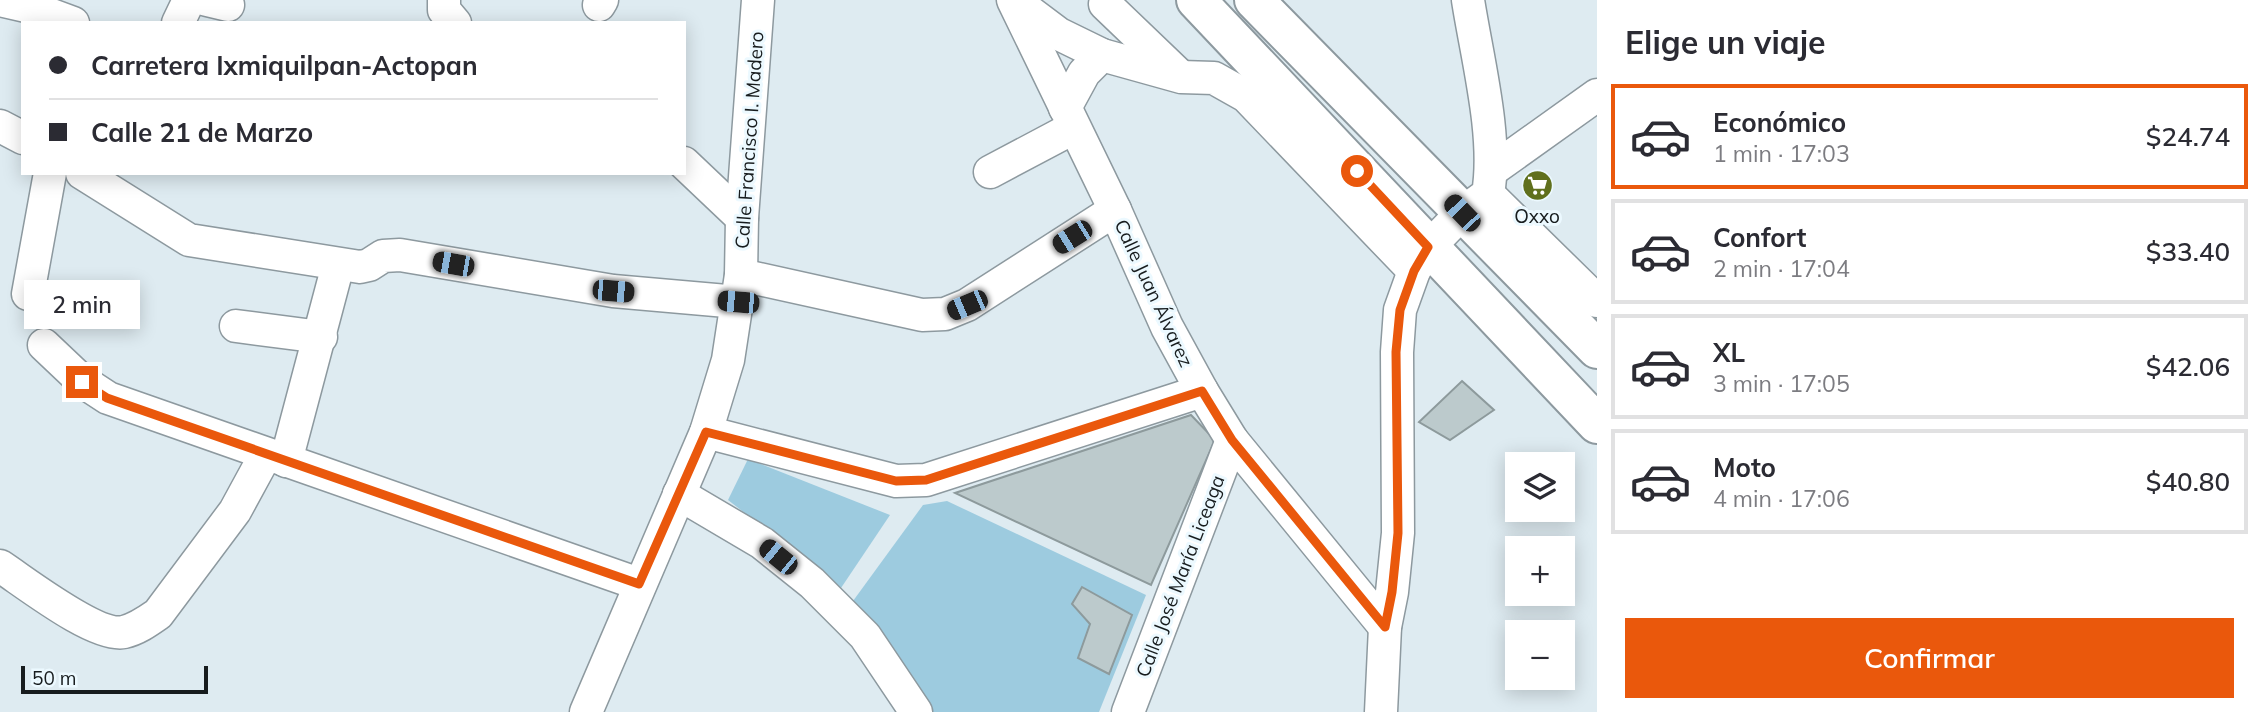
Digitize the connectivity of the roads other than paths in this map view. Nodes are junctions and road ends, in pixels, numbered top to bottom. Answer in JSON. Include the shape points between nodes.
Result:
{"nodes":[{"id":1,"x":0,"y":0,"type":"edge"},
{"id":2,"x":189,"y":0,"type":"edge"},
{"id":3,"x":444,"y":0,"type":"edge"},
{"id":4,"x":758,"y":0,"type":"edge"},
{"id":5,"x":1013,"y":0,"type":"edge"},
{"id":6,"x":1196,"y":0,"type":"edge"},
{"id":7,"x":1254,"y":0,"type":"edge"},
{"id":8,"x":1468,"y":0,"type":"edge"},
{"id":9,"x":1105,"y":1,"type":"edge"},
{"id":10,"x":68,"y":21,"type":"edge"},
{"id":11,"x":179,"y":21,"type":"edge"},
{"id":12,"x":453,"y":21,"type":"edge"},
{"id":13,"x":1102,"y":55,"type":"junction"},
{"id":14,"x":1181,"y":77,"type":"junction"},
{"id":15,"x":1597,"y":95,"type":"edge"},
{"id":16,"x":1069,"y":118,"type":"junction"},
{"id":17,"x":0,"y":126,"type":"edge"},
{"id":18,"x":21,"y":137,"type":"edge"},
{"id":19,"x":686,"y":165,"type":"edge"},
{"id":20,"x":990,"y":172,"type":"dead end"},
{"id":21,"x":50,"y":175,"type":"edge"},
{"id":22,"x":85,"y":175,"type":"edge"},
{"id":23,"x":1480,"y":192,"type":"junction"},
{"id":24,"x":1115,"y":210,"type":"junction"},
{"id":25,"x":742,"y":218,"type":"junction"},
{"id":26,"x":1421,"y":259,"type":"junction"},
{"id":27,"x":338,"y":265,"type":"junction"},
{"id":28,"x":740,"y":289,"type":"junction"},
{"id":29,"x":28,"y":294,"type":"dead end"},
{"id":30,"x":1597,"y":301,"type":"edge"},
{"id":31,"x":236,"y":326,"type":"dead end"},
{"id":32,"x":321,"y":337,"type":"junction"},
{"id":33,"x":44,"y":345,"type":"dead end"},
{"id":34,"x":1597,"y":349,"type":"edge"},
{"id":35,"x":1202,"y":391,"type":"junction"},
{"id":36,"x":1597,"y":424,"type":"edge"},
{"id":37,"x":706,"y":432,"type":"junction"},
{"id":38,"x":1232,"y":440,"type":"junction"},
{"id":39,"x":276,"y":458,"type":"junction"},
{"id":40,"x":679,"y":494,"type":"junction"},
{"id":41,"x":0,"y":566,"type":"edge"},
{"id":42,"x":639,"y":584,"type":"junction"},
{"id":43,"x":1385,"y":627,"type":"junction"},
{"id":44,"x":586,"y":712,"type":"edge"},
{"id":45,"x":916,"y":712,"type":"edge"},
{"id":46,"x":1129,"y":712,"type":"edge"},
{"id":47,"x":1381,"y":712,"type":"edge"}],
"edges":[{"from":1,"to":10,"type":"street"},
{"from":2,"to":11,"type":"street"},
{"from":3,"to":12,"type":"street","via":[[444,10]]},
{"from":4,"to":25,"type":"street","name":"Calle Francisco I. Madero"},
{"from":5,"to":13,"type":"street","via":[[1059,34]]},
{"from":5,"to":16,"type":"street","name":"Calle Juan Álvarez"},
{"from":6,"to":26,"type":"main road"},
{"from":7,"to":23,"type":"main road"},
{"from":8,"to":23,"type":"street","via":[[1489,134]]},
{"from":9,"to":14,"type":"street"},
{"from":13,"to":14,"type":"street"},
{"from":13,"to":16,"type":"street","via":[[1084,73]]},
{"from":14,"to":26,"type":"street","via":[[1214,78],[1246,96]]},
{"from":15,"to":23,"type":"street"},
{"from":16,"to":20,"type":"street"},
{"from":16,"to":24,"type":"street","name":"Calle Juan Álvarez"},
{"from":17,"to":18,"type":"street"},
{"from":19,"to":25,"type":"street"},
{"from":21,"to":29,"type":"street"},
{"from":22,"to":27,"type":"street","via":[[189,240]]},
{"from":23,"to":26,"type":"street"},
{"from":23,"to":30,"type":"street"},
{"from":23,"to":34,"type":"main road"},
{"from":24,"to":28,"type":"street","via":[[967,305],[945,314],[922,315]]},
{"from":24,"to":35,"type":"street","name":"Calle Juan Álvarez","via":[[1167,327]]},
{"from":25,"to":28,"type":"street","name":"Calle Francisco I. Madero"},
{"from":26,"to":36,"type":"main road"},
{"from":26,"to":43,"type":"street","via":[[1399,320],[1398,533]]},
{"from":27,"to":28,"type":"street","via":[[360,267],[383,256],[400,255],[613,291]]},
{"from":27,"to":32,"type":"street"},
{"from":28,"to":37,"type":"street","name":"Calle Francisco I. Madero","via":[[729,360]]},
{"from":31,"to":32,"type":"street"},
{"from":32,"to":39,"type":"street"},
{"from":33,"to":39,"type":"street","via":[[82,382],[107,398]]},
{"from":35,"to":37,"type":"street","via":[[926,480],[896,481]]},
{"from":35,"to":38,"type":"street","name":"Calle Juan Álvarez"},
{"from":37,"to":40,"type":"street","name":"Calle Francisco I. Madero"},
{"from":38,"to":43,"type":"street","name":"Calle Juan Álvarez"},
{"from":38,"to":46,"type":"street","name":"Calle José María Liceaga"},
{"from":39,"to":41,"type":"street","via":[[158,614],[124,632],[107,632],[88,624]]},
{"from":39,"to":42,"type":"street"},
{"from":40,"to":42,"type":"street","name":"Calle Francisco I. Madero"},
{"from":40,"to":45,"type":"street","via":[[762,543],[812,583],[865,636]]},
{"from":42,"to":44,"type":"street","name":"Calle Francisco I. Madero"},
{"from":43,"to":47,"type":"street"}]}
